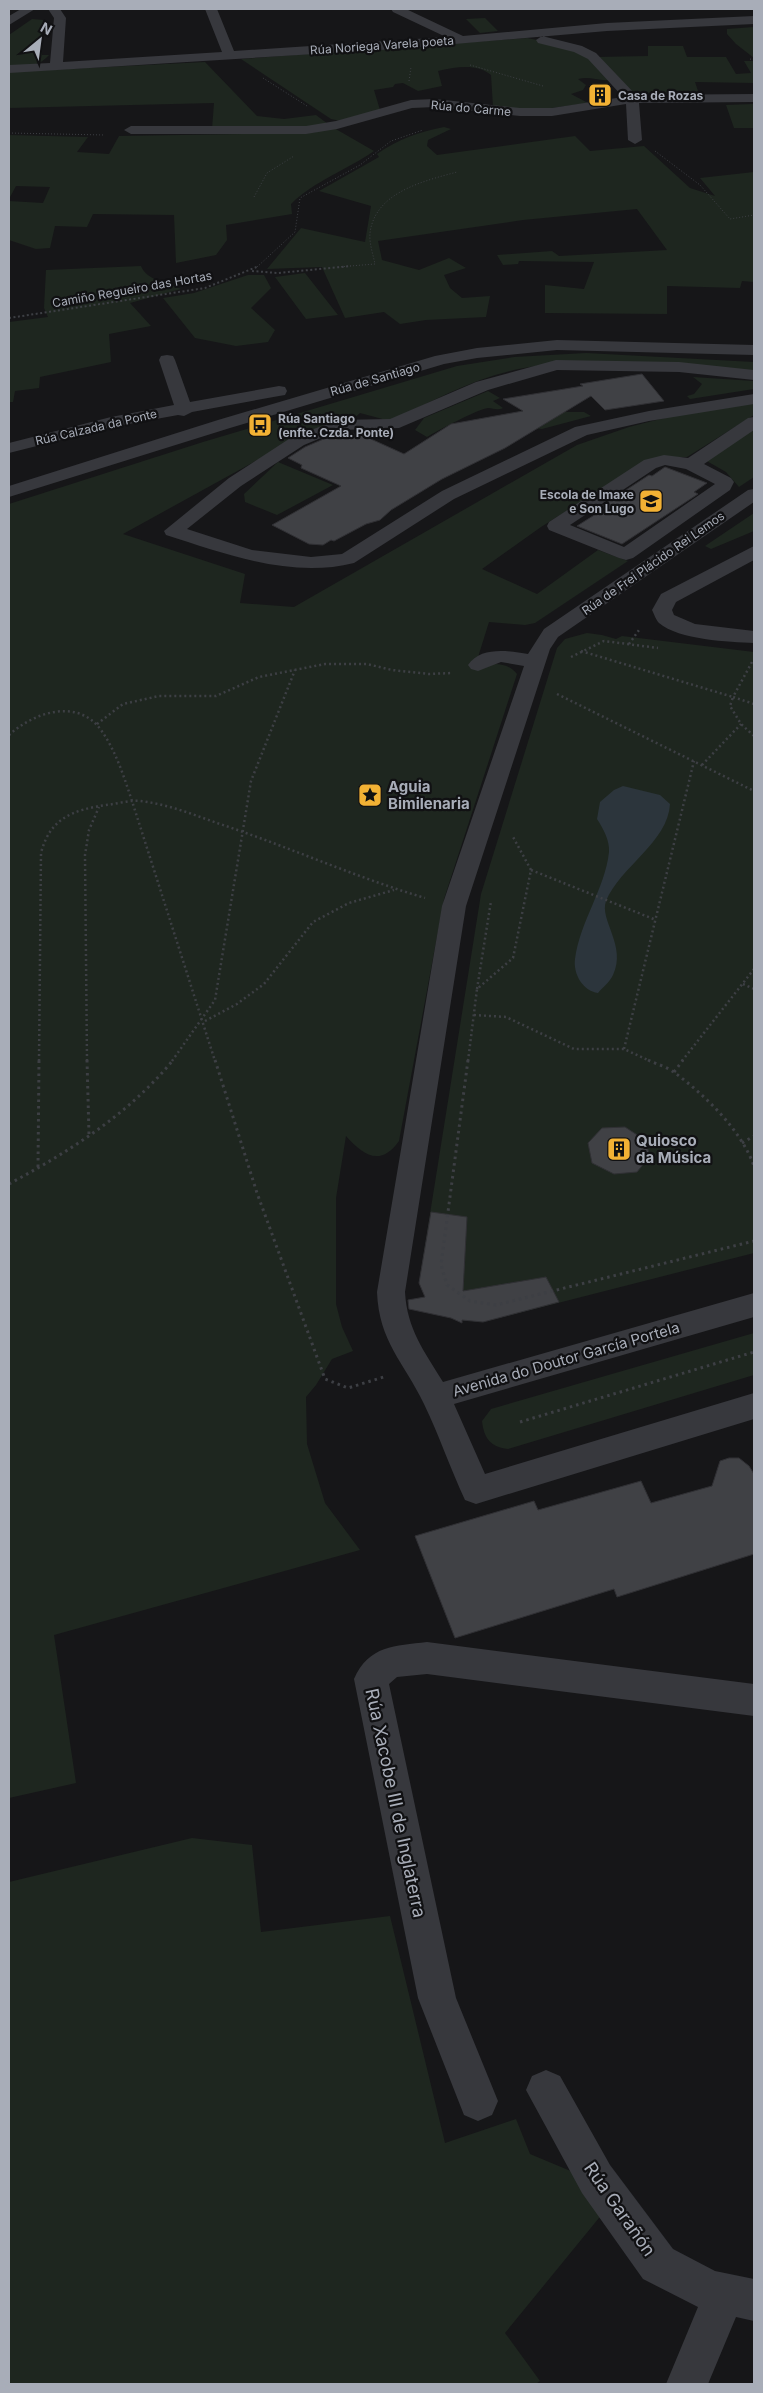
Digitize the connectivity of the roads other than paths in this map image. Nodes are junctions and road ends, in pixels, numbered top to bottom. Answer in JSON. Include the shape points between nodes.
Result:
{"nodes":[{"id":1,"x":29,"y":9,"type":"edge"},
{"id":2,"x":54,"y":9,"type":"edge"},
{"id":3,"x":211,"y":9,"type":"edge"},
{"id":4,"x":397,"y":9,"type":"edge"},
{"id":5,"x":754,"y":20,"type":"edge"},
{"id":6,"x":9,"y":21,"type":"edge"},
{"id":7,"x":503,"y":35,"type":"junction"},
{"id":8,"x":460,"y":39,"type":"junction"},
{"id":9,"x":226,"y":56,"type":"junction"},
{"id":10,"x":56,"y":67,"type":"junction"},
{"id":11,"x":9,"y":69,"type":"edge"},
{"id":12,"x":632,"y":98,"type":"junction"},
{"id":13,"x":754,"y":98,"type":"edge"},
{"id":14,"x":130,"y":130,"type":"dead end"},
{"id":15,"x":635,"y":140,"type":"road end"},
{"id":16,"x":754,"y":350,"type":"edge"},
{"id":17,"x":167,"y":360,"type":"dead end"},
{"id":18,"x":754,"y":375,"type":"edge"},
{"id":19,"x":304,"y":386,"type":"dead end"},
{"id":20,"x":754,"y":398,"type":"edge"},
{"id":21,"x":184,"y":411,"type":"junction"},
{"id":22,"x":754,"y":422,"type":"edge"},
{"id":23,"x":224,"y":424,"type":"junction"},
{"id":24,"x":9,"y":448,"type":"edge"},
{"id":25,"x":691,"y":464,"type":"junction"},
{"id":26,"x":9,"y":492,"type":"edge"},
{"id":27,"x":754,"y":494,"type":"edge"},
{"id":28,"x":754,"y":552,"type":"edge"},
{"id":29,"x":754,"y":637,"type":"edge"},
{"id":30,"x":535,"y":661,"type":"junction"},
{"id":31,"x":478,"y":665,"type":"road end"},
{"id":32,"x":754,"y":1305,"type":"edge"},
{"id":33,"x":436,"y":1397,"type":"junction"},
{"id":34,"x":754,"y":1406,"type":"edge"},
{"id":35,"x":754,"y":1700,"type":"edge"},
{"id":36,"x":546,"y":2090,"type":"dead end"},
{"id":37,"x":478,"y":2101,"type":"dead end"},
{"id":38,"x":740,"y":2297,"type":"edge"},
{"id":39,"x":687,"y":2384,"type":"edge"}],
"edges":[{"from":1,"to":6,"type":"street"},
{"from":2,"to":10,"type":"street","via":[[60,18]]},
{"from":3,"to":9,"type":"street"},
{"from":4,"to":8,"type":"street"},
{"from":5,"to":7,"type":"street","name":"Rúa Noriega Varela poeta"},
{"from":7,"to":8,"type":"street","name":"Rúa Noriega Varela poeta"},
{"from":7,"to":12,"type":"street","via":[[578,49],[592,56]]},
{"from":8,"to":9,"type":"street","name":"Rúa Noriega Varela poeta"},
{"from":9,"to":10,"type":"street","name":"Rúa Noriega Varela poeta"},
{"from":10,"to":11,"type":"street","name":"Rúa Noriega Varela poeta"},
{"from":12,"to":13,"type":"street","name":"Rúa do Carme"},
{"from":12,"to":14,"type":"street","name":"Rúa do Carme","via":[[552,112],[411,104],[337,125],[274,131]]},
{"from":12,"to":15,"type":"street"},
{"from":16,"to":23,"type":"street","name":"Rúa de Santiago","via":[[598,344],[476,353],[407,369]]},
{"from":17,"to":21,"type":"street"},
{"from":18,"to":20,"type":"street","via":[[679,367],[556,366],[482,386],[393,424],[338,425],[298,441],[235,482],[172,531],[250,555],[311,563],[346,559],[448,495],[581,431]]},
{"from":19,"to":21,"type":"street","name":"Rúa Calzada da Ponte"},
{"from":21,"to":23,"type":"street","name":"Rúa Calzada da Ponte","via":[[206,415]]},
{"from":21,"to":24,"type":"street","name":"Rúa Calzada da Ponte","via":[[164,411],[111,422]]},
{"from":22,"to":25,"type":"street"},
{"from":23,"to":26,"type":"street","name":"Rúa de Santiago"},
{"from":25,"to":25,"type":"street","via":[[725,482],[724,486],[626,554],[556,526],[650,464],[664,460]]},
{"from":27,"to":30,"type":"street","name":"Rúa de Frei Plácido Rei Lemos","via":[[551,633]]},
{"from":28,"to":29,"type":"street","via":[[668,598],[661,612],[664,619],[677,626]]},
{"from":30,"to":31,"type":"street","via":[[498,656]]},
{"from":30,"to":33,"type":"street","via":[[454,906],[391,1292],[392,1313],[402,1339]]},
{"from":32,"to":33,"type":"street","name":"Avenida do Doutor García Portela"},
{"from":33,"to":34,"type":"street","name":"Avenida do Doutor García Portela","via":[[476,1490]]},
{"from":35,"to":37,"type":"street","name":"Rúa Xacobe III de Inglaterra","via":[[426,1658],[388,1662],[370,1680],[437,1998]]},
{"from":36,"to":38,"type":"street","name":"Rúa Garañón","via":[[596,2179],[658,2264],[710,2291]]},
{"from":38,"to":39,"type":"street","name":"Rúa Garañón"}]}
